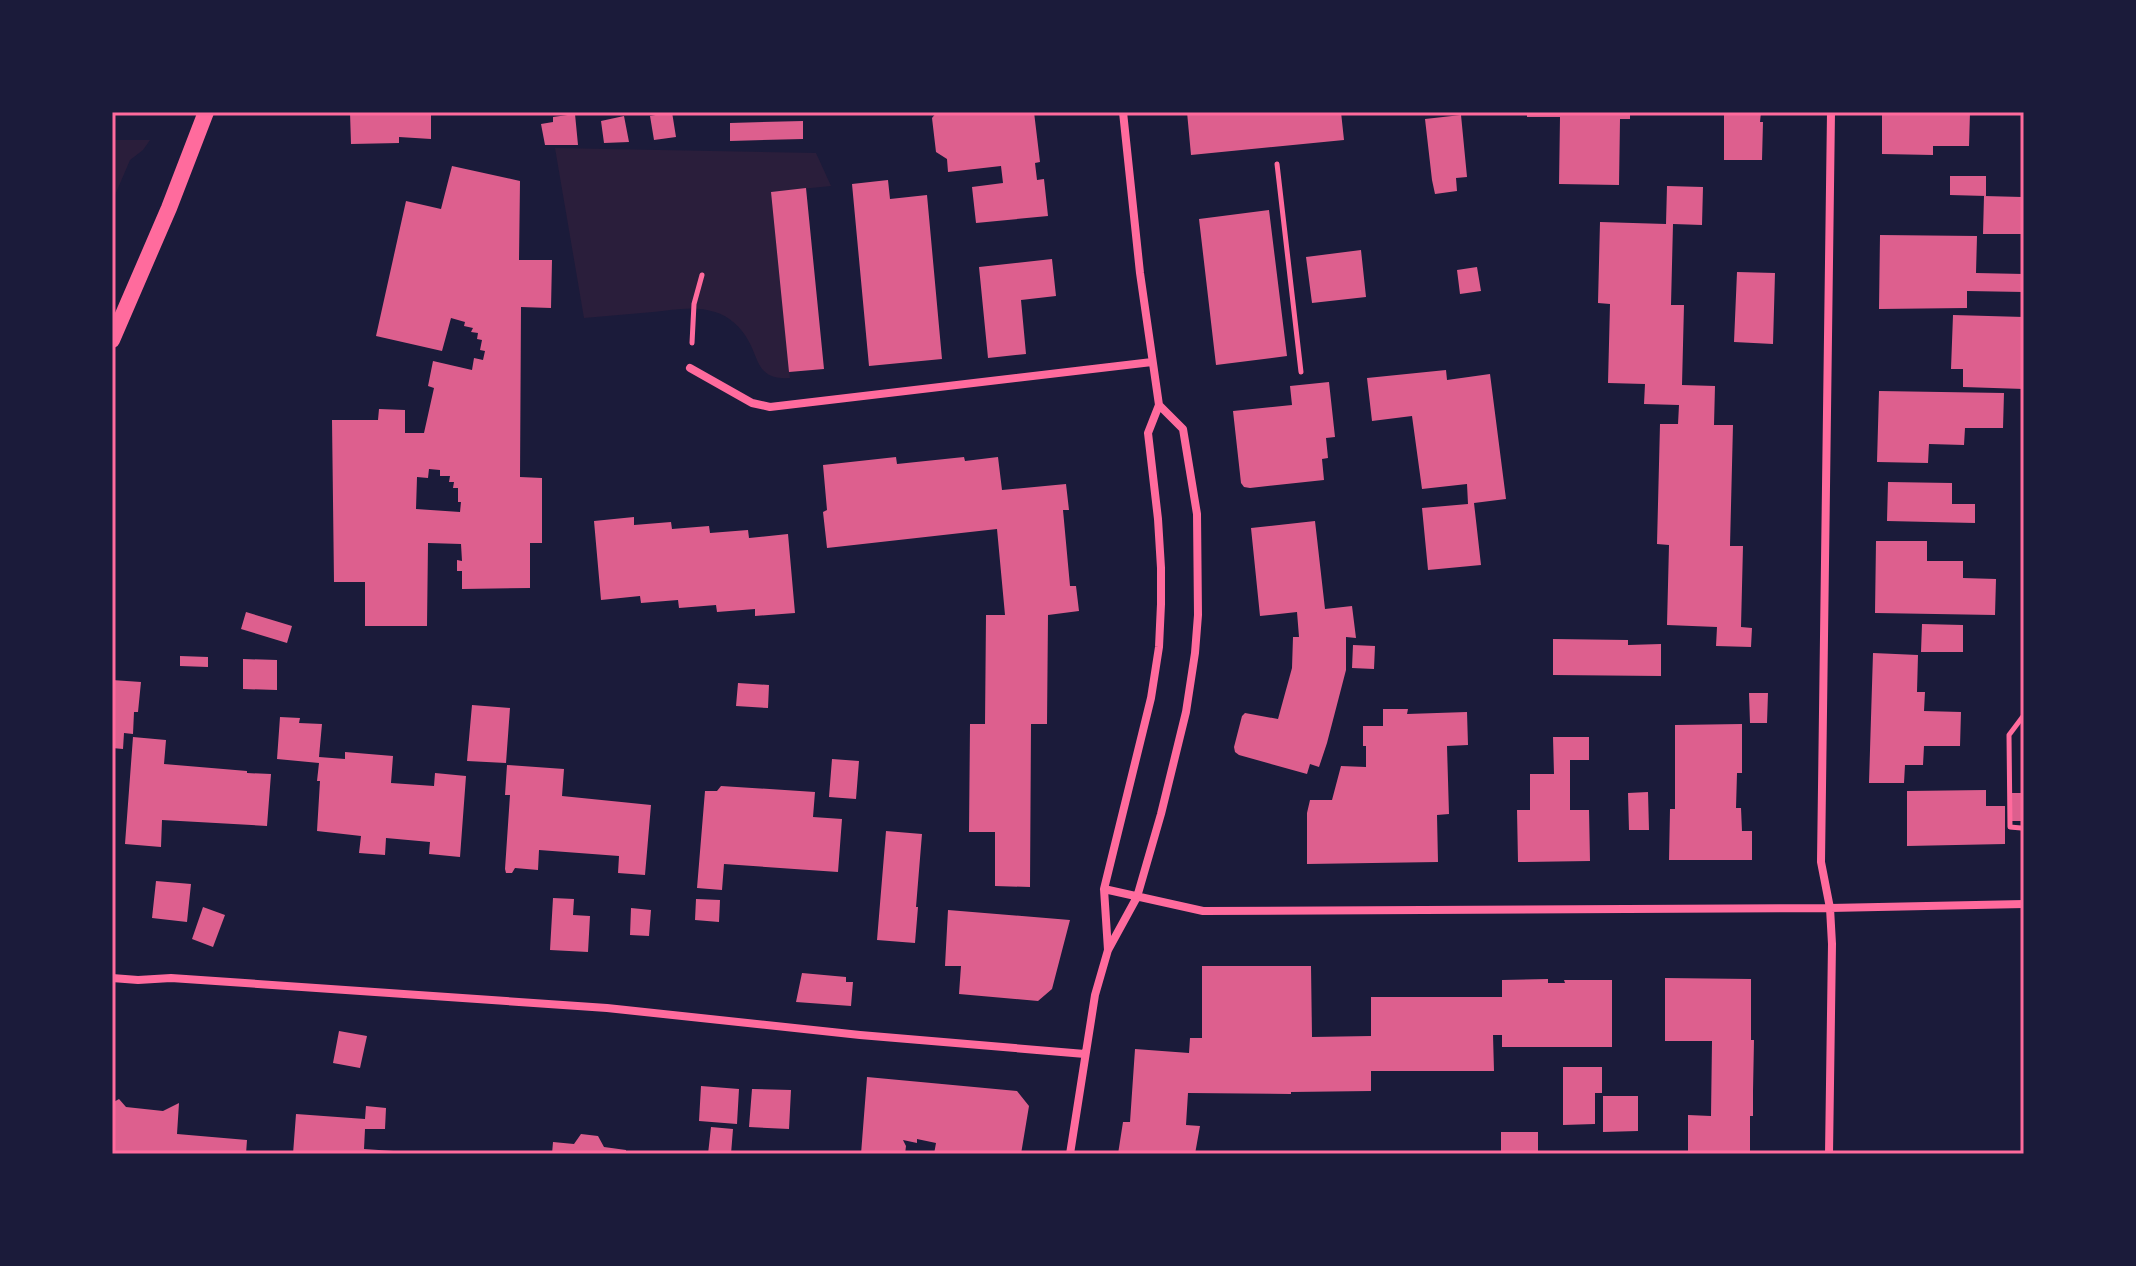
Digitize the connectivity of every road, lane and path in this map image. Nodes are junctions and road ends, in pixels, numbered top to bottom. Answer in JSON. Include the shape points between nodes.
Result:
{"nodes":[{"id":1,"x":206,"y":112,"type":"edge"},
{"id":2,"x":1123,"y":112,"type":"edge"},
{"id":3,"x":1831,"y":112,"type":"edge"},
{"id":4,"x":1277,"y":164,"type":"dead end"},
{"id":5,"x":702,"y":275,"type":"dead end"},
{"id":6,"x":112,"y":340,"type":"edge"},
{"id":7,"x":1152,"y":362,"type":"junction"},
{"id":8,"x":690,"y":368,"type":"joint"},
{"id":9,"x":1301,"y":372,"type":"dead end"},
{"id":10,"x":1159,"y":405,"type":"junction"},
{"id":11,"x":2024,"y":715,"type":"edge"},
{"id":12,"x":2021,"y":828,"type":"dead end"},
{"id":13,"x":1104,"y":889,"type":"junction"},
{"id":14,"x":1137,"y":897,"type":"junction"},
{"id":15,"x":2024,"y":904,"type":"edge"},
{"id":16,"x":1830,"y":908,"type":"junction"},
{"id":17,"x":1108,"y":950,"type":"junction"},
{"id":18,"x":112,"y":978,"type":"edge"},
{"id":19,"x":1085,"y":1054,"type":"junction"},
{"id":20,"x":1070,"y":1154,"type":"edge"},
{"id":21,"x":1829,"y":1154,"type":"edge"}],
"edges":[{"from":1,"to":6,"type":"main road"},
{"from":2,"to":7,"type":"street"},
{"from":3,"to":16,"type":"street","via":[[1821,862]]},
{"from":4,"to":9,"type":"path"},
{"from":5,"to":8,"type":"path","via":[[694,304]]},
{"from":7,"to":8,"type":"street","via":[[770,407],[752,403]]},
{"from":7,"to":10,"type":"street"},
{"from":10,"to":13,"type":"street","via":[[1148,433],[1161,568],[1159,647]]},
{"from":10,"to":14,"type":"street","via":[[1183,429],[1197,514],[1198,615],[1186,712]]},
{"from":11,"to":12,"type":"path","via":[[2009,735],[2010,827]]},
{"from":13,"to":14,"type":"street"},
{"from":13,"to":17,"type":"street"},
{"from":14,"to":16,"type":"street","via":[[1203,911]]},
{"from":14,"to":17,"type":"street"},
{"from":15,"to":16,"type":"street"},
{"from":16,"to":21,"type":"street"},
{"from":17,"to":19,"type":"street"},
{"from":18,"to":19,"type":"street","via":[[607,1008]]},
{"from":19,"to":20,"type":"street"}]}
